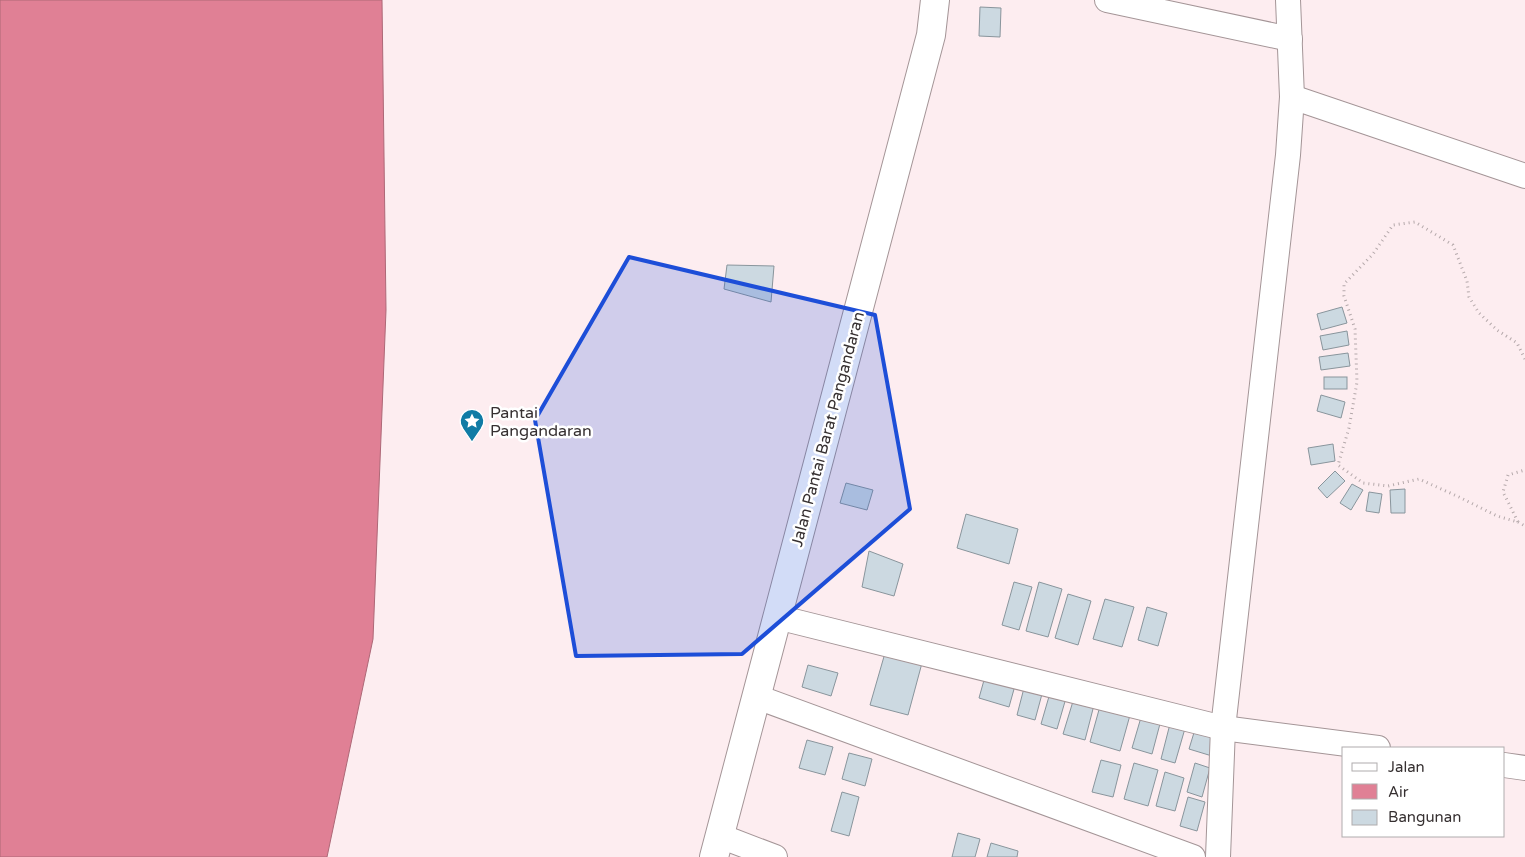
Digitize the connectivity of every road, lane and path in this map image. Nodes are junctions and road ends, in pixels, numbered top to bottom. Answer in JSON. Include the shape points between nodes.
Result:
{"nodes":[{"id":1,"x":935,"y":0,"type":"edge"},
{"id":2,"x":1107,"y":0,"type":"edge"},
{"id":3,"x":1288,"y":0,"type":"edge"},
{"id":4,"x":1290,"y":39,"type":"junction"},
{"id":5,"x":1292,"y":97,"type":"junction"},
{"id":6,"x":1525,"y":176,"type":"edge"},
{"id":7,"x":1525,"y":359,"type":"edge"},
{"id":8,"x":1525,"y":470,"type":"edge"},
{"id":9,"x":1518,"y":522,"type":"junction"},
{"id":10,"x":1525,"y":526,"type":"edge"},
{"id":11,"x":777,"y":617,"type":"junction"},
{"id":12,"x":757,"y":696,"type":"junction"},
{"id":13,"x":1223,"y":728,"type":"junction"},
{"id":14,"x":1370,"y":747,"type":"edge"},
{"id":15,"x":1505,"y":765,"type":"edge"},
{"id":16,"x":1525,"y":768,"type":"edge"},
{"id":17,"x":717,"y":846,"type":"edge"},
{"id":18,"x":775,"y":857,"type":"edge"},
{"id":19,"x":1193,"y":857,"type":"edge"},
{"id":20,"x":1218,"y":857,"type":"edge"}],
"edges":[{"from":1,"to":11,"type":"street","name":"Jalan Pantai Barat Pangandaran","via":[[931,35]]},
{"from":2,"to":4,"type":"street"},
{"from":3,"to":4,"type":"street"},
{"from":4,"to":5,"type":"street"},
{"from":5,"to":6,"type":"street"},
{"from":5,"to":13,"type":"street"},
{"from":7,"to":9,"type":"path","via":[[1517,343],[1479,313],[1469,297],[1467,281],[1453,245],[1415,222],[1393,224],[1373,254],[1344,284],[1344,296],[1354,329],[1358,382],[1338,465],[1363,483],[1388,486],[1419,479],[1497,516]]},
{"from":8,"to":9,"type":"path","via":[[1508,475],[1503,492]]},
{"from":9,"to":10,"type":"path"},
{"from":11,"to":12,"type":"street","name":"Jalan Pantai Barat Pangandaran"},
{"from":11,"to":13,"type":"street"},
{"from":12,"to":17,"type":"street","name":"Jalan Pantai Barat Pangandaran"},
{"from":12,"to":19,"type":"street"},
{"from":13,"to":14,"type":"street"},
{"from":13,"to":20,"type":"street"},
{"from":15,"to":16,"type":"street"},
{"from":17,"to":18,"type":"street"}]}
